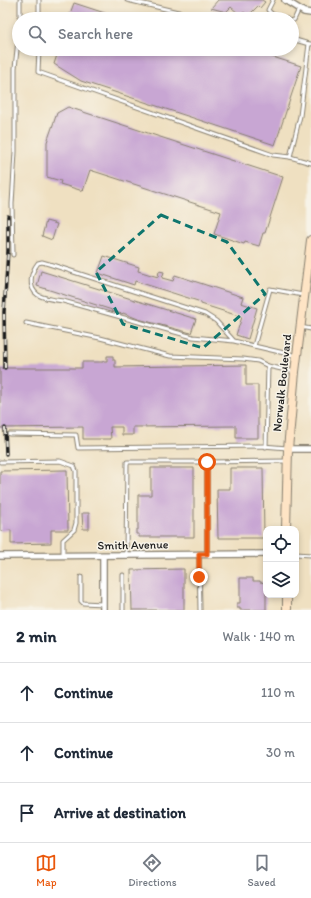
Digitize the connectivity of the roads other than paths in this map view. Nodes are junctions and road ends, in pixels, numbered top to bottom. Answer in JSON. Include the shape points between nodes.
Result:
{"nodes":[{"id":1,"x":20,"y":0,"type":"edge"},
{"id":2,"x":39,"y":0,"type":"edge"},
{"id":3,"x":127,"y":0,"type":"edge"},
{"id":4,"x":273,"y":0,"type":"edge"},
{"id":5,"x":285,"y":0,"type":"edge"},
{"id":6,"x":299,"y":9,"type":"junction"},
{"id":7,"x":20,"y":12,"type":"edge"},
{"id":8,"x":39,"y":12,"type":"edge"},
{"id":9,"x":178,"y":12,"type":"edge"},
{"id":10,"x":270,"y":12,"type":"edge"},
{"id":11,"x":298,"y":12,"type":"edge"},
{"id":12,"x":311,"y":13,"type":"edge"},
{"id":13,"x":299,"y":41,"type":"edge"},
{"id":14,"x":310,"y":44,"type":"edge"},
{"id":15,"x":16,"y":56,"type":"edge"},
{"id":16,"x":39,"y":56,"type":"edge"},
{"id":17,"x":290,"y":157,"type":"junction"},
{"id":18,"x":311,"y":163,"type":"edge"},
{"id":19,"x":311,"y":240,"type":"edge"},
{"id":20,"x":14,"y":255,"type":"dead end"},
{"id":21,"x":304,"y":295,"type":"junction"},
{"id":22,"x":26,"y":323,"type":"dead end"},
{"id":23,"x":300,"y":327,"type":"junction"},
{"id":24,"x":311,"y":329,"type":"edge"},
{"id":25,"x":234,"y":341,"type":"junction"},
{"id":26,"x":254,"y":346,"type":"junction"},
{"id":27,"x":297,"y":356,"type":"junction"},
{"id":28,"x":268,"y":366,"type":"junction"},
{"id":29,"x":295,"y":372,"type":"junction"},
{"id":30,"x":9,"y":434,"type":"dead end"},
{"id":31,"x":266,"y":447,"type":"junction"},
{"id":32,"x":288,"y":449,"type":"junction"},
{"id":33,"x":311,"y":449,"type":"edge"},
{"id":34,"x":287,"y":461,"type":"junction"},
{"id":35,"x":0,"y":462,"type":"edge"},
{"id":36,"x":207,"y":462,"type":"junction"},
{"id":37,"x":286,"y":526,"type":"edge"},
{"id":38,"x":199,"y":554,"type":"junction"},
{"id":39,"x":207,"y":554,"type":"junction"},
{"id":40,"x":263,"y":554,"type":"edge"},
{"id":41,"x":299,"y":554,"type":"edge"},
{"id":42,"x":311,"y":555,"type":"edge"},
{"id":43,"x":0,"y":556,"type":"edge"},
{"id":44,"x":63,"y":556,"type":"junction"},
{"id":45,"x":103,"y":556,"type":"junction"},
{"id":46,"x":126,"y":556,"type":"junction"},
{"id":47,"x":123,"y":575,"type":"dead end"},
{"id":48,"x":81,"y":577,"type":"dead end"},
{"id":49,"x":287,"y":598,"type":"edge"},
{"id":50,"x":103,"y":607,"type":"edge"},
{"id":51,"x":123,"y":610,"type":"edge"},
{"id":52,"x":200,"y":610,"type":"edge"},
{"id":53,"x":287,"y":610,"type":"edge"}],
"edges":[{"from":1,"to":7,"type":"lane"},
{"from":2,"to":8,"type":"lane"},
{"from":3,"to":9,"type":"lane"},
{"from":4,"to":10,"type":"lane","via":[[268,10]]},
{"from":5,"to":6,"type":"street"},
{"from":6,"to":11,"type":"lane"},
{"from":6,"to":12,"type":"street"},
{"from":13,"to":14,"type":"lane"},
{"from":14,"to":17,"type":"lane","via":[[300,116]]},
{"from":15,"to":20,"type":"lane","via":[[12,204]]},
{"from":16,"to":17,"type":"lane","via":[[38,72],[273,155]]},
{"from":17,"to":18,"type":"lane"},
{"from":19,"to":21,"type":"main road","name":"Norwalk Boulevard"},
{"from":21,"to":23,"type":"main road","name":"Norwalk Boulevard"},
{"from":21,"to":26,"type":"lane","via":[[270,289]]},
{"from":22,"to":28,"type":"lane","via":[[170,356],[243,359],[258,361]]},
{"from":23,"to":24,"type":"lane"},
{"from":23,"to":27,"type":"main road","name":"Norwalk Boulevard"},
{"from":25,"to":25,"type":"lane","via":[[193,337],[46,298],[34,291],[31,281],[34,268],[42,262],[205,314],[216,321]]},
{"from":25,"to":26,"type":"lane"},
{"from":26,"to":27,"type":"lane"},
{"from":27,"to":29,"type":"main road","name":"Norwalk Boulevard"},
{"from":28,"to":29,"type":"lane"},
{"from":28,"to":31,"type":"lane"},
{"from":29,"to":32,"type":"main road","name":"Norwalk Boulevard"},
{"from":30,"to":31,"type":"lane","via":[[76,436],[78,448]]},
{"from":31,"to":32,"type":"lane"},
{"from":32,"to":33,"type":"street"},
{"from":32,"to":34,"type":"main road","name":"Norwalk Boulevard"},
{"from":34,"to":36,"type":"lane"},
{"from":34,"to":37,"type":"main road","name":"Norwalk Boulevard"},
{"from":35,"to":44,"type":"lane","via":[[60,461],[74,466],[76,523],[74,530],[63,540]]},
{"from":36,"to":39,"type":"lane"},
{"from":36,"to":46,"type":"lane","via":[[126,462]]},
{"from":38,"to":39,"type":"street","name":"Smith Avenue"},
{"from":38,"to":46,"type":"street","name":"Smith Avenue"},
{"from":38,"to":52,"type":"lane"},
{"from":39,"to":40,"type":"street","name":"Smith Avenue"},
{"from":41,"to":42,"type":"lane"},
{"from":43,"to":44,"type":"street","name":"Smith Avenue"},
{"from":44,"to":45,"type":"street","name":"Smith Avenue"},
{"from":45,"to":46,"type":"street","name":"Smith Avenue"},
{"from":45,"to":50,"type":"street"},
{"from":47,"to":51,"type":"lane"},
{"from":48,"to":50,"type":"lane","via":[[81,601]]},
{"from":49,"to":53,"type":"main road"}]}
